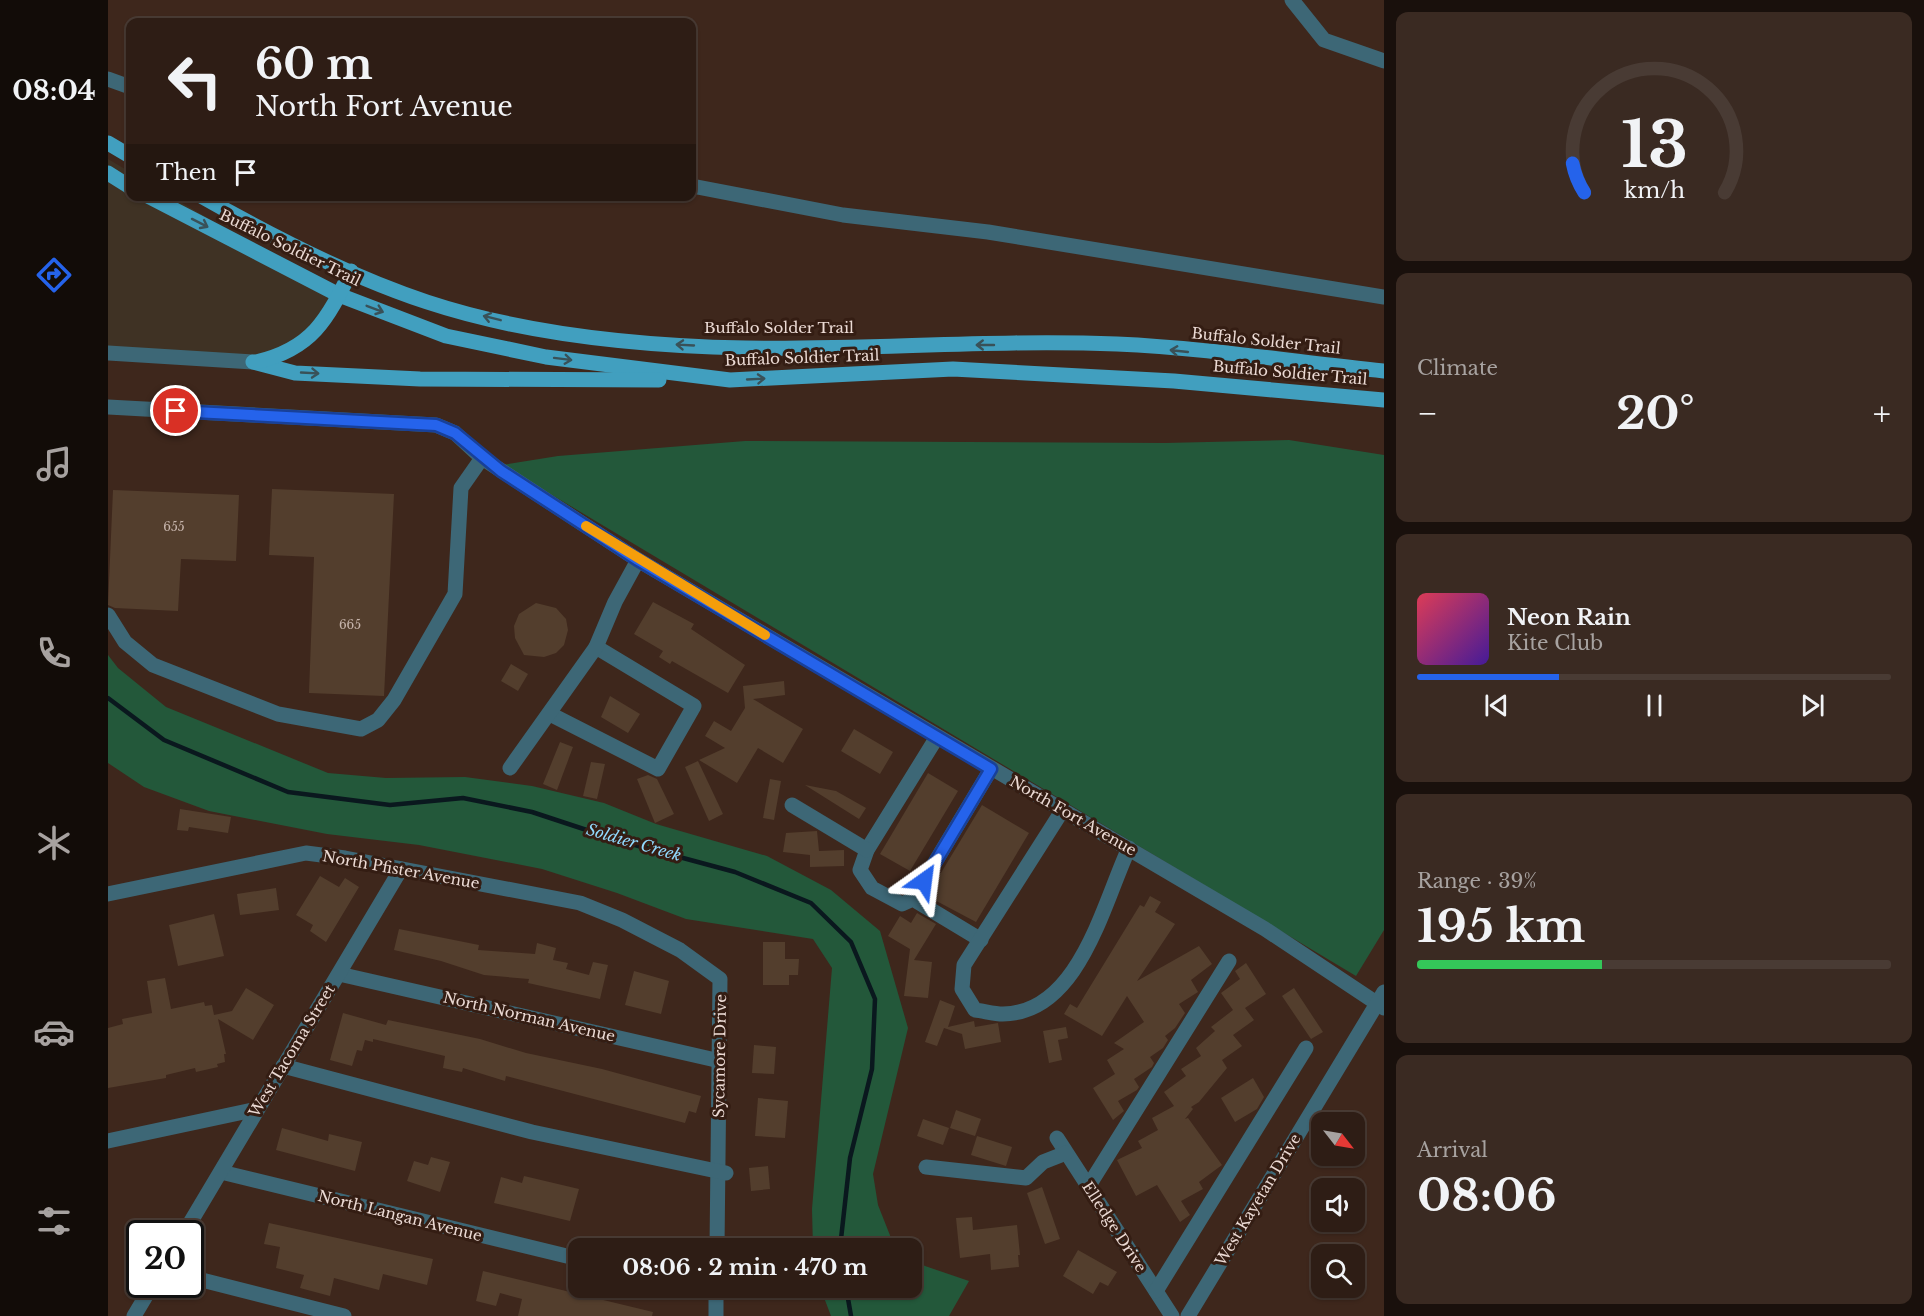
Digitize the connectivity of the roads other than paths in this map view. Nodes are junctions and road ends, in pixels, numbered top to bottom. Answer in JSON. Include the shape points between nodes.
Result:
{"nodes":[{"id":1,"x":1292,"y":0,"type":"edge"},
{"id":2,"x":1384,"y":61,"type":"edge"},
{"id":3,"x":108,"y":79,"type":"edge"},
{"id":4,"x":126,"y":86,"type":"edge"},
{"id":5,"x":108,"y":143,"type":"edge"},
{"id":6,"x":126,"y":154,"type":"edge"},
{"id":7,"x":108,"y":173,"type":"edge"},
{"id":8,"x":126,"y":184,"type":"edge"},
{"id":9,"x":696,"y":187,"type":"edge"},
{"id":10,"x":158,"y":201,"type":"edge"},
{"id":11,"x":210,"y":201,"type":"edge"},
{"id":12,"x":351,"y":271,"type":"junction"},
{"id":13,"x":339,"y":295,"type":"junction"},
{"id":14,"x":1384,"y":297,"type":"edge"},
{"id":15,"x":108,"y":353,"type":"edge"},
{"id":16,"x":253,"y":362,"type":"junction"},
{"id":17,"x":1384,"y":370,"type":"edge"},
{"id":18,"x":730,"y":380,"type":"junction"},
{"id":19,"x":1384,"y":400,"type":"edge"},
{"id":20,"x":108,"y":407,"type":"edge"},
{"id":21,"x":482,"y":458,"type":"junction"},
{"id":22,"x":638,"y":560,"type":"junction"},
{"id":23,"x":108,"y":615,"type":"edge"},
{"id":24,"x":596,"y":647,"type":"junction"},
{"id":25,"x":550,"y":714,"type":"junction"},
{"id":26,"x":938,"y":737,"type":"junction"},
{"id":27,"x":510,"y":768,"type":"dead end"},
{"id":28,"x":991,"y":769,"type":"junction"},
{"id":29,"x":792,"y":805,"type":"dead end"},
{"id":30,"x":1062,"y":810,"type":"junction"},
{"id":31,"x":1129,"y":848,"type":"junction"},
{"id":32,"x":867,"y":850,"type":"junction"},
{"id":33,"x":400,"y":869,"type":"junction"},
{"id":34,"x":108,"y":894,"type":"edge"},
{"id":35,"x":913,"y":899,"type":"junction"},
{"id":36,"x":622,"y":920,"type":"joint"},
{"id":37,"x":981,"y":940,"type":"junction"},
{"id":38,"x":1229,"y":961,"type":"dead end"},
{"id":39,"x":339,"y":974,"type":"junction"},
{"id":40,"x":1382,"y":1001,"type":"edge"},
{"id":41,"x":1306,"y":1048,"type":"dead end"},
{"id":42,"x":720,"y":1061,"type":"junction"},
{"id":43,"x":283,"y":1066,"type":"junction"},
{"id":44,"x":257,"y":1109,"type":"junction"},
{"id":45,"x":1057,"y":1138,"type":"dead end"},
{"id":46,"x":108,"y":1142,"type":"edge"},
{"id":47,"x":1066,"y":1153,"type":"junction"},
{"id":48,"x":926,"y":1167,"type":"dead end"},
{"id":49,"x":221,"y":1172,"type":"junction"},
{"id":50,"x":722,"y":1172,"type":"junction"},
{"id":51,"x":1088,"y":1187,"type":"junction"},
{"id":52,"x":192,"y":1220,"type":"edge"},
{"id":53,"x":718,"y":1238,"type":"edge"},
{"id":54,"x":568,"y":1256,"type":"edge"},
{"id":55,"x":204,"y":1281,"type":"edge"},
{"id":56,"x":1156,"y":1291,"type":"junction"},
{"id":57,"x":145,"y":1298,"type":"edge"},
{"id":58,"x":716,"y":1298,"type":"edge"},
{"id":59,"x":134,"y":1316,"type":"edge"},
{"id":60,"x":344,"y":1316,"type":"edge"},
{"id":61,"x":716,"y":1316,"type":"edge"},
{"id":62,"x":1172,"y":1316,"type":"edge"},
{"id":63,"x":1188,"y":1316,"type":"edge"}],
"edges":[{"from":1,"to":2,"type":"street","via":[[1324,40]]},
{"from":3,"to":4,"type":"street"},
{"from":5,"to":6,"type":"main road"},
{"from":7,"to":8,"type":"main road"},
{"from":9,"to":14,"type":"street","via":[[843,215],[988,232]]},
{"from":10,"to":13,"type":"main road","name":"Buffalo Soldier Trail","one_way":true},
{"from":11,"to":12,"type":"main road","name":"Buffalo Solder Trail"},
{"from":12,"to":13,"type":"main road"},
{"from":17,"to":12,"type":"main road","name":"Buffalo Solder Trail","one_way":true,"via":[[1118,344],[746,348],[591,337],[428,302]]},
{"from":13,"to":16,"type":"main road","via":[[316,331],[298,347],[281,356]]},
{"from":13,"to":18,"type":"main road","name":"Buffalo Soldier Trail","one_way":true,"via":[[446,336],[546,357]]},
{"from":15,"to":16,"type":"street"},
{"from":16,"to":18,"type":"main road","one_way":true,"via":[[295,372],[420,379]]},
{"from":18,"to":19,"type":"main road","name":"Buffalo Soldier Trail","one_way":true,"via":[[953,369],[1174,381]]},
{"from":20,"to":21,"type":"street","name":"North Fort Avenue","via":[[436,425],[455,433]]},
{"from":21,"to":22,"type":"street","name":"North Fort Avenue"},
{"from":21,"to":23,"type":"street","via":[[460,488],[455,594],[394,700],[378,720],[361,729],[278,714],[153,664],[125,642]]},
{"from":22,"to":24,"type":"street"},
{"from":22,"to":26,"type":"street","name":"North Fort Avenue"},
{"from":24,"to":25,"type":"street"},
{"from":24,"to":25,"type":"street","via":[[694,706],[658,769]]},
{"from":25,"to":27,"type":"street"},
{"from":26,"to":28,"type":"street","name":"North Fort Avenue"},
{"from":26,"to":32,"type":"street"},
{"from":28,"to":30,"type":"street","name":"North Fort Avenue"},
{"from":28,"to":35,"type":"street"},
{"from":29,"to":32,"type":"street"},
{"from":30,"to":31,"type":"street","name":"North Fort Avenue"},
{"from":30,"to":37,"type":"street"},
{"from":31,"to":37,"type":"street","via":[[1110,888],[1099,926],[1070,976],[1049,999],[1027,1010],[1003,1014],[975,1010],[962,989],[964,965]]},
{"from":31,"to":40,"type":"street","name":"North Fort Avenue"},
{"from":32,"to":35,"type":"street","via":[[860,870],[872,888],[902,904]]},
{"from":33,"to":34,"type":"street","name":"North Pfister Avenue","via":[[306,853]]},
{"from":33,"to":36,"type":"street","name":"North Pfister Avenue","via":[[580,903]]},
{"from":33,"to":39,"type":"street","name":"West Tacoma Street"},
{"from":35,"to":37,"type":"street"},
{"from":36,"to":42,"type":"street","name":"Sycamore Drive","via":[[680,950],[720,979]]},
{"from":38,"to":51,"type":"street"},
{"from":39,"to":42,"type":"street","name":"North Norman Avenue"},
{"from":39,"to":43,"type":"street","name":"West Tacoma Street"},
{"from":40,"to":63,"type":"street","name":"West Kayetan Drive"},
{"from":41,"to":56,"type":"street"},
{"from":42,"to":50,"type":"street","name":"Sycamore Drive"},
{"from":43,"to":44,"type":"street","name":"West Tacoma Street"},
{"from":43,"to":50,"type":"street","via":[[532,1132]]},
{"from":44,"to":46,"type":"street"},
{"from":44,"to":49,"type":"street","name":"West Tacoma Street"},
{"from":45,"to":47,"type":"street","name":"Elledge Drive"},
{"from":47,"to":48,"type":"street","via":[[1043,1162],[1026,1179]]},
{"from":47,"to":51,"type":"street","name":"Elledge Drive"},
{"from":49,"to":52,"type":"street","name":"West Tacoma Street"},
{"from":49,"to":54,"type":"street","name":"North Langan Avenue"},
{"from":50,"to":53,"type":"street","name":"Sycamore Drive"},
{"from":51,"to":56,"type":"street","name":"Elledge Drive"},
{"from":55,"to":60,"type":"street"},
{"from":56,"to":62,"type":"street","name":"Elledge Drive"},
{"from":57,"to":59,"type":"street"},
{"from":58,"to":61,"type":"street"}]}
